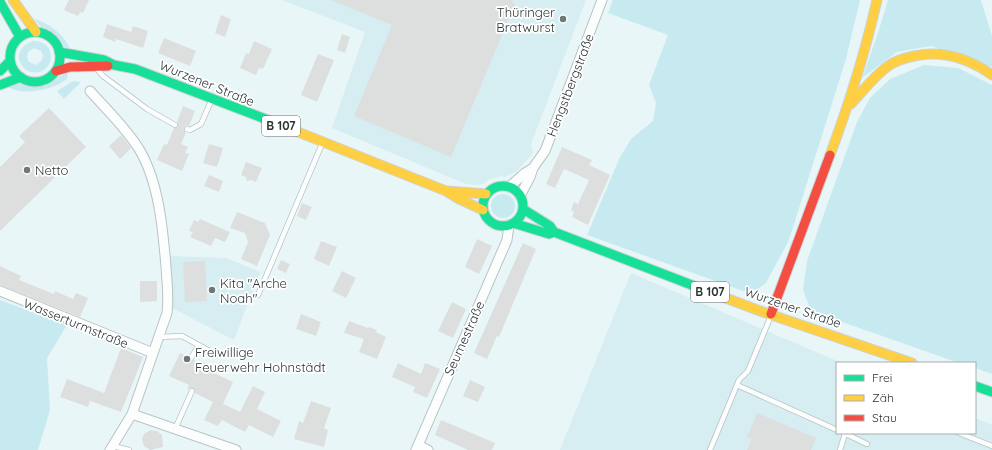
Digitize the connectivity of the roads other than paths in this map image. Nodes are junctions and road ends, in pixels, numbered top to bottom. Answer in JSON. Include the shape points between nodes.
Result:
{"nodes":[{"id":1,"x":13,"y":0,"type":"edge"},
{"id":2,"x":602,"y":0,"type":"edge"},
{"id":3,"x":877,"y":0,"type":"edge"},
{"id":4,"x":0,"y":2,"type":"edge"},
{"id":5,"x":36,"y":32,"type":"junction"},
{"id":6,"x":20,"y":37,"type":"junction"},
{"id":7,"x":59,"y":52,"type":"junction"},
{"id":8,"x":10,"y":61,"type":"junction"},
{"id":9,"x":114,"y":64,"type":"junction"},
{"id":10,"x":96,"y":67,"type":"junction"},
{"id":11,"x":0,"y":71,"type":"edge"},
{"id":12,"x":56,"y":71,"type":"junction"},
{"id":13,"x":992,"y":75,"type":"edge"},
{"id":14,"x":20,"y":77,"type":"junction"},
{"id":15,"x":0,"y":85,"type":"edge"},
{"id":16,"x":90,"y":92,"type":"dead end"},
{"id":17,"x":212,"y":99,"type":"junction"},
{"id":18,"x":848,"y":107,"type":"junction"},
{"id":19,"x":175,"y":124,"type":"dead end"},
{"id":20,"x":187,"y":129,"type":"dead end"},
{"id":21,"x":323,"y":143,"type":"junction"},
{"id":22,"x":533,"y":168,"type":"junction"},
{"id":23,"x":509,"y":186,"type":"junction"},
{"id":24,"x":446,"y":191,"type":"junction"},
{"id":25,"x":486,"y":194,"type":"junction"},
{"id":26,"x":520,"y":196,"type":"junction"},
{"id":27,"x":523,"y":209,"type":"junction"},
{"id":28,"x":483,"y":210,"type":"junction"},
{"id":29,"x":511,"y":224,"type":"junction"},
{"id":30,"x":554,"y":232,"type":"junction"},
{"id":31,"x":0,"y":292,"type":"edge"},
{"id":32,"x":258,"y":295,"type":"dead end"},
{"id":33,"x":771,"y":314,"type":"junction"},
{"id":34,"x":159,"y":337,"type":"junction"},
{"id":35,"x":199,"y":345,"type":"junction"},
{"id":36,"x":153,"y":353,"type":"junction"},
{"id":37,"x":217,"y":355,"type":"dead end"},
{"id":38,"x":191,"y":358,"type":"dead end"},
{"id":39,"x":909,"y":362,"type":"edge"},
{"id":40,"x":737,"y":385,"type":"junction"},
{"id":41,"x":976,"y":386,"type":"edge"},
{"id":42,"x":192,"y":391,"type":"dead end"},
{"id":43,"x":992,"y":392,"type":"edge"},
{"id":44,"x":132,"y":414,"type":"junction"},
{"id":45,"x":175,"y":429,"type":"junction"},
{"id":46,"x":836,"y":430,"type":"edge"},
{"id":47,"x":844,"y":434,"type":"edge"},
{"id":48,"x":846,"y":434,"type":"edge"},
{"id":49,"x":962,"y":434,"type":"edge"},
{"id":50,"x":867,"y":444,"type":"dead end"},
{"id":51,"x":992,"y":446,"type":"edge"},
{"id":52,"x":112,"y":448,"type":"edge"},
{"id":53,"x":417,"y":448,"type":"edge"},
{"id":54,"x":128,"y":450,"type":"edge"},
{"id":55,"x":236,"y":450,"type":"edge"},
{"id":56,"x":428,"y":450,"type":"edge"},
{"id":57,"x":710,"y":450,"type":"edge"},
{"id":58,"x":840,"y":450,"type":"edge"}],
"edges":[{"from":1,"to":5,"type":"main road"},
{"from":2,"to":22,"type":"street","name":"Hengstbergstraße","via":[[545,151]]},
{"from":3,"to":18,"type":"main road","via":[[868,41]]},
{"from":4,"to":6,"type":"main road"},
{"from":5,"to":6,"type":"main road"},
{"from":5,"to":7,"type":"main road","via":[[50,37]]},
{"from":6,"to":8,"type":"main road","via":[[12,46]]},
{"from":7,"to":9,"type":"main road","name":"Wurzener Straße","number":"B 107"},
{"from":7,"to":12,"type":"main road"},
{"from":8,"to":11,"type":"main road"},
{"from":8,"to":14,"type":"main road"},
{"from":9,"to":10,"type":"main road","name":"Wurzener Straße","number":"B 107","via":[[103,68]]},
{"from":9,"to":17,"type":"main road","name":"Wurzener Straße","number":"B 107","via":[[135,69]]},
{"from":10,"to":12,"type":"main road","name":"Wurzener Straße","number":"B 107","via":[[70,67]]},
{"from":10,"to":19,"type":"lane","via":[[103,76],[147,109]]},
{"from":12,"to":14,"type":"main road","name":"Wurzener Straße","number":"B 107","via":[[41,81],[28,81]]},
{"from":13,"to":18,"type":"main road","via":[[961,57],[932,53],[916,55],[889,65]]},
{"from":14,"to":15,"type":"main road"},
{"from":16,"to":34,"type":"street","via":[[140,150],[156,191],[165,250],[168,300],[167,313]]},
{"from":17,"to":20,"type":"lane","via":[[201,124]]},
{"from":17,"to":21,"type":"main road","name":"Wurzener Straße","number":"B 107"},
{"from":18,"to":33,"type":"main road"},
{"from":21,"to":24,"type":"main road","name":"Wurzener Straße","number":"B 107"},
{"from":21,"to":32,"type":"lane"},
{"from":22,"to":23,"type":"street","name":"Hengstbergstraße"},
{"from":22,"to":26,"type":"street","name":"Hengstbergstraße"},
{"from":23,"to":25,"type":"main road","name":"Wurzener Straße","number":"B 107","via":[[496,187]]},
{"from":23,"to":26,"type":"main road"},
{"from":24,"to":25,"type":"main road","name":"Wurzener Straße","number":"B 107"},
{"from":24,"to":28,"type":"main road","name":"Wurzener Straße","number":"B 107","via":[[456,199]]},
{"from":25,"to":28,"type":"main road"},
{"from":26,"to":27,"type":"main road"},
{"from":27,"to":29,"type":"main road","via":[[520,216]]},
{"from":27,"to":30,"type":"main road","name":"Wurzener Straße","number":"B 107","via":[[550,226]]},
{"from":28,"to":29,"type":"main road","name":"Wurzener Straße","number":"B 107","via":[[486,218],[492,223],[501,226]]},
{"from":29,"to":30,"type":"main road","name":"Wurzener Straße","number":"B 107","via":[[549,234]]},
{"from":29,"to":53,"type":"street","name":"Seumestraße","via":[[507,240]]},
{"from":30,"to":33,"type":"main road","name":"Wurzener Straße","number":"B 107"},
{"from":31,"to":36,"type":"street","name":"Wasserturmstraße"},
{"from":33,"to":39,"type":"main road","name":"Wurzener Straße","number":"B 107"},
{"from":33,"to":40,"type":"lane","via":[[748,371]]},
{"from":34,"to":35,"type":"lane","via":[[182,336]]},
{"from":34,"to":36,"type":"street"},
{"from":35,"to":37,"type":"lane"},
{"from":35,"to":38,"type":"lane"},
{"from":36,"to":44,"type":"street"},
{"from":40,"to":46,"type":"lane"},
{"from":40,"to":57,"type":"lane"},
{"from":41,"to":43,"type":"main road"},
{"from":42,"to":45,"type":"lane"},
{"from":44,"to":45,"type":"street"},
{"from":44,"to":52,"type":"street"},
{"from":45,"to":55,"type":"street"},
{"from":47,"to":58,"type":"lane"},
{"from":48,"to":50,"type":"lane"},
{"from":49,"to":51,"type":"lane"},
{"from":52,"to":54,"type":"lane"},
{"from":53,"to":56,"type":"street"}]}
